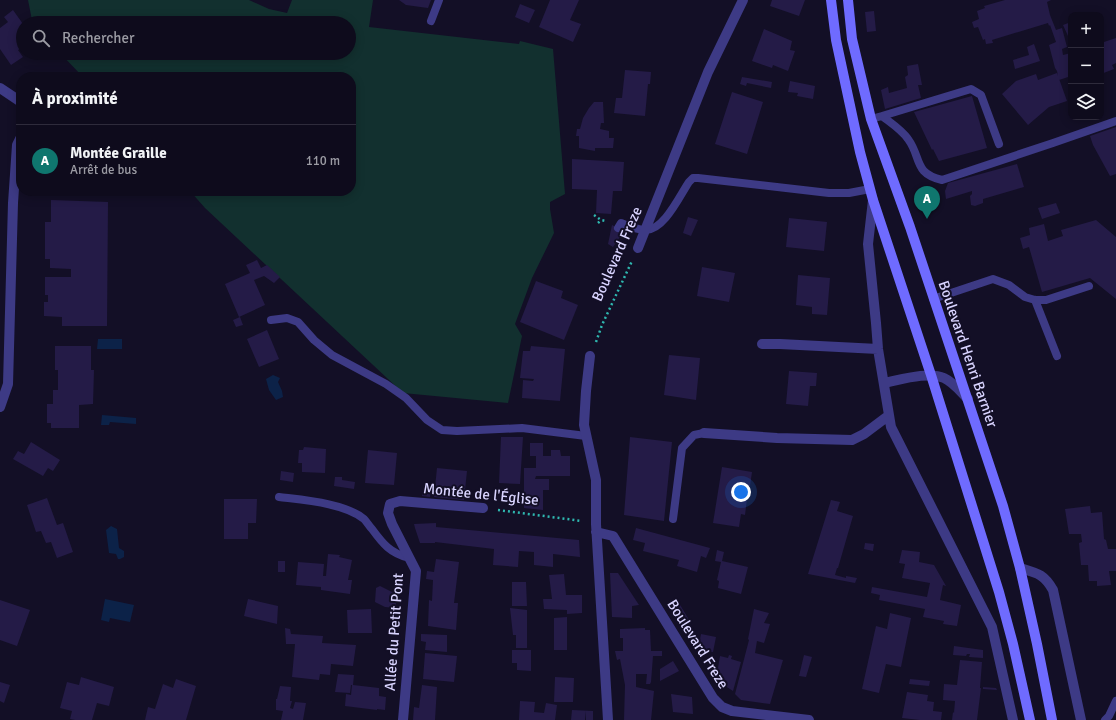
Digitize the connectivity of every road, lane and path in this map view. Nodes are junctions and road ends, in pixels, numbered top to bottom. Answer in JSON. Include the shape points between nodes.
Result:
{"nodes":[{"id":1,"x":439,"y":0,"type":"edge"},
{"id":2,"x":743,"y":0,"type":"edge"},
{"id":3,"x":832,"y":0,"type":"edge"},
{"id":4,"x":848,"y":0,"type":"edge"},
{"id":5,"x":431,"y":21,"type":"dead end"},
{"id":6,"x":0,"y":88,"type":"edge"},
{"id":7,"x":16,"y":99,"type":"edge"},
{"id":8,"x":882,"y":116,"type":"junction"},
{"id":9,"x":871,"y":119,"type":"junction"},
{"id":10,"x":1116,"y":121,"type":"edge"},
{"id":11,"x":999,"y":144,"type":"dead end"},
{"id":12,"x":16,"y":160,"type":"edge"},
{"id":13,"x":870,"y":189,"type":"junction"},
{"id":14,"x":873,"y":200,"type":"junction"},
{"id":15,"x":601,"y":220,"type":"dead end"},
{"id":16,"x":598,"y":223,"type":"dead end"},
{"id":17,"x":618,"y":228,"type":"dead end"},
{"id":18,"x":645,"y":230,"type":"junction"},
{"id":19,"x":638,"y":248,"type":"joint"},
{"id":20,"x":1089,"y":286,"type":"dead end"},
{"id":21,"x":933,"y":299,"type":"junction"},
{"id":22,"x":1035,"y":300,"type":"junction"},
{"id":23,"x":271,"y":320,"type":"dead end"},
{"id":24,"x":762,"y":344,"type":"dead end"},
{"id":25,"x":878,"y":349,"type":"junction"},
{"id":26,"x":590,"y":356,"type":"joint"},
{"id":27,"x":1057,"y":356,"type":"dead end"},
{"id":28,"x":931,"y":375,"type":"junction"},
{"id":29,"x":884,"y":384,"type":"junction"},
{"id":30,"x":968,"y":399,"type":"junction"},
{"id":31,"x":0,"y":407,"type":"edge"},
{"id":32,"x":888,"y":416,"type":"junction"},
{"id":33,"x":704,"y":432,"type":"joint"},
{"id":34,"x":586,"y":436,"type":"junction"},
{"id":35,"x":279,"y":497,"type":"dead end"},
{"id":36,"x":390,"y":504,"type":"joint"},
{"id":37,"x":483,"y":508,"type":"joint"},
{"id":38,"x":570,"y":519,"type":"dead end"},
{"id":39,"x":673,"y":519,"type":"dead end"},
{"id":40,"x":596,"y":532,"type":"junction"},
{"id":41,"x":409,"y":558,"type":"junction"},
{"id":42,"x":1020,"y":568,"type":"junction"},
{"id":43,"x":1116,"y":701,"type":"edge"},
{"id":44,"x":775,"y":718,"type":"edge"},
{"id":45,"x":1110,"y":719,"type":"edge"},
{"id":46,"x":403,"y":720,"type":"edge"},
{"id":47,"x":608,"y":720,"type":"edge"},
{"id":48,"x":810,"y":720,"type":"edge"},
{"id":49,"x":1013,"y":720,"type":"edge"},
{"id":50,"x":1030,"y":720,"type":"edge"},
{"id":51,"x":1052,"y":720,"type":"edge"},
{"id":52,"x":1081,"y":720,"type":"edge"}],
"edges":[{"from":1,"to":5,"type":"lane"},
{"from":2,"to":18,"type":"street","name":"Boulevard Freze","via":[[708,72]]},
{"from":3,"to":13,"type":"main road","via":[[836,40]]},
{"from":4,"to":9,"type":"main road","name":"Boulevard Henri Barnier","via":[[852,39]]},
{"from":6,"to":7,"type":"street"},
{"from":8,"to":9,"type":"lane"},
{"from":8,"to":10,"type":"lane","via":[[910,141],[920,167],[931,177],[942,180]]},
{"from":8,"to":11,"type":"lane","via":[[971,89],[981,95]]},
{"from":9,"to":21,"type":"main road","name":"Boulevard Henri Barnier"},
{"from":12,"to":31,"type":"street","via":[[8,384]]},
{"from":13,"to":14,"type":"main road"},
{"from":13,"to":18,"type":"lane","via":[[829,193],[693,178],[662,223]]},
{"from":14,"to":25,"type":"street","via":[[868,244]]},
{"from":14,"to":28,"type":"main road"},
{"from":15,"to":16,"type":"path"},
{"from":17,"to":18,"type":"lane","via":[[621,223]]},
{"from":18,"to":19,"type":"street","name":"Boulevard Freze"},
{"from":19,"to":26,"type":"path","name":"Boulevard Freze"},
{"from":20,"to":22,"type":"lane","via":[[1046,300]]},
{"from":21,"to":22,"type":"lane","via":[[993,279]]},
{"from":21,"to":30,"type":"main road","name":"Boulevard Henri Barnier"},
{"from":22,"to":27,"type":"lane"},
{"from":23,"to":34,"type":"lane","via":[[287,318],[298,322],[332,356],[386,384],[442,430],[522,428]]},
{"from":24,"to":25,"type":"street"},
{"from":25,"to":29,"type":"street"},
{"from":26,"to":34,"type":"street","via":[[584,425]]},
{"from":28,"to":29,"type":"street"},
{"from":28,"to":30,"type":"street","via":[[949,381]]},
{"from":28,"to":50,"type":"main road","via":[[999,592]]},
{"from":29,"to":32,"type":"street"},
{"from":30,"to":42,"type":"main road","name":"Boulevard Henri Barnier"},
{"from":32,"to":33,"type":"street","via":[[852,440],[777,438]]},
{"from":32,"to":49,"type":"street","via":[[891,427],[992,627]]},
{"from":33,"to":39,"type":"lane","via":[[694,435],[682,448]]},
{"from":34,"to":40,"type":"street","via":[[596,480]]},
{"from":35,"to":41,"type":"lane","via":[[319,502],[349,511],[364,519],[386,547]]},
{"from":36,"to":37,"type":"street","name":"Montée de l'Église","via":[[400,500]]},
{"from":36,"to":41,"type":"street","name":"Allée du Petit Pont","via":[[388,513]]},
{"from":37,"to":38,"type":"path","name":"Montée de l'Église"},
{"from":40,"to":44,"type":"street","name":"Boulevard Freze","via":[[613,536],[713,698],[722,707],[732,711]]},
{"from":40,"to":47,"type":"street"},
{"from":41,"to":46,"type":"street","name":"Allée du Petit Pont","via":[[416,572]]},
{"from":42,"to":51,"type":"main road","name":"Boulevard Henri Barnier"},
{"from":42,"to":52,"type":"street","via":[[1047,580],[1053,590]]},
{"from":43,"to":45,"type":"lane"},
{"from":44,"to":48,"type":"street","name":"Boulevard Freze"}]}
